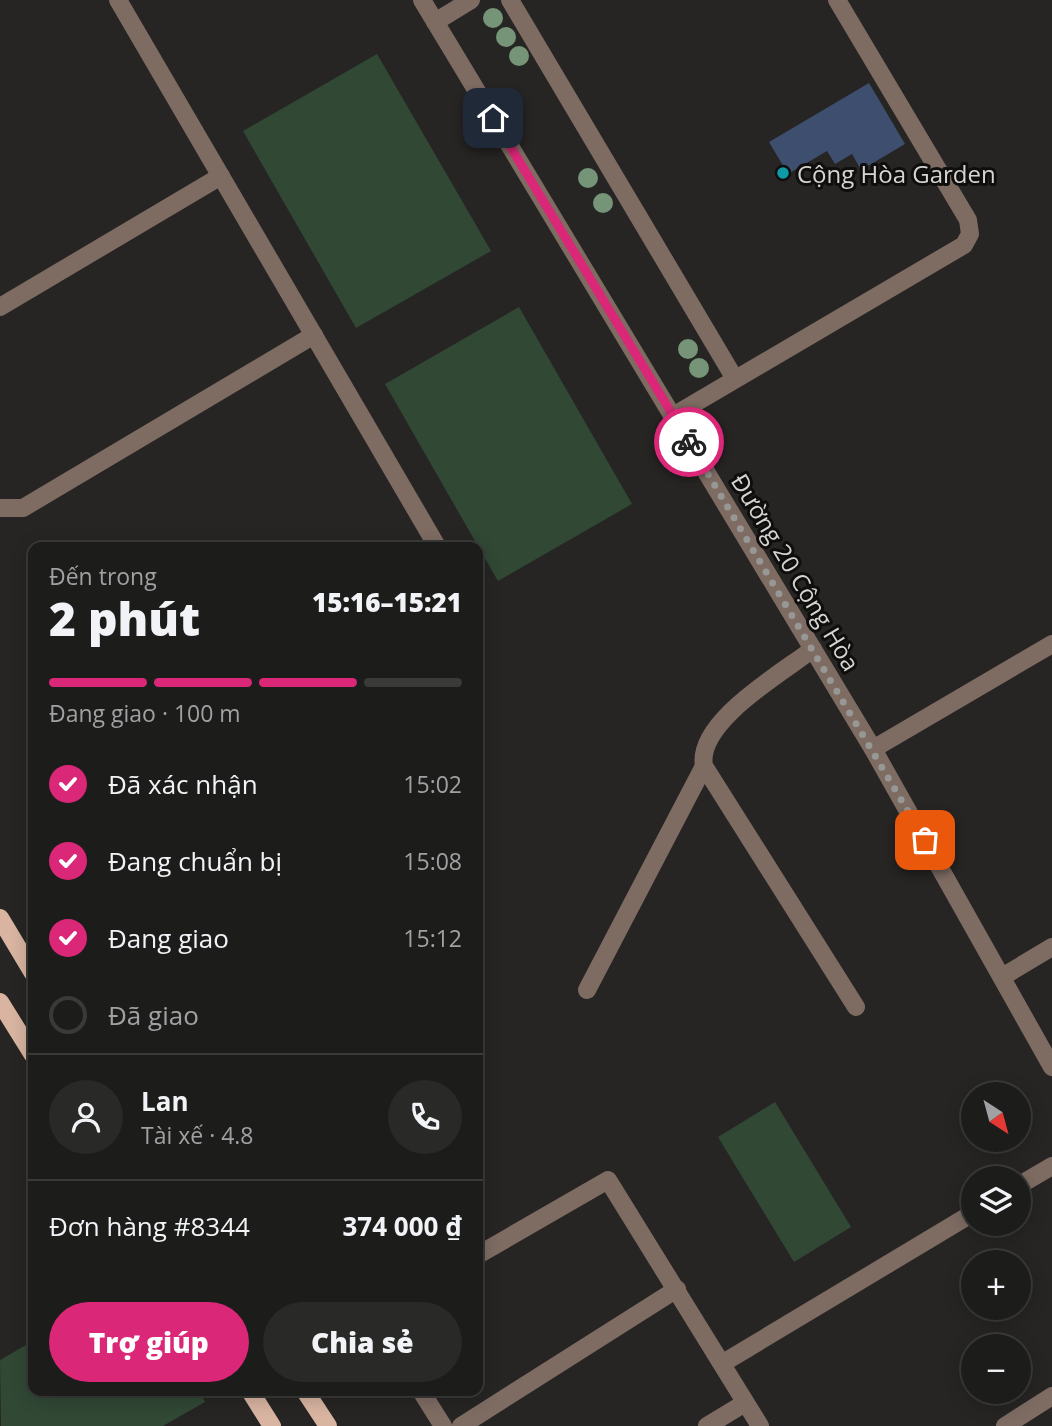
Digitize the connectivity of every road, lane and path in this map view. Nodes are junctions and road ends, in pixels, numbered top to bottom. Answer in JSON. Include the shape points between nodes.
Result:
{"nodes":[{"id":1,"x":118,"y":0,"type":"edge"},
{"id":2,"x":422,"y":0,"type":"edge"},
{"id":3,"x":471,"y":0,"type":"edge"},
{"id":4,"x":510,"y":0,"type":"edge"},
{"id":5,"x":837,"y":0,"type":"edge"},
{"id":6,"x":435,"y":22,"type":"junction"},
{"id":7,"x":221,"y":176,"type":"junction"},
{"id":8,"x":0,"y":307,"type":"edge"},
{"id":9,"x":314,"y":334,"type":"junction"},
{"id":10,"x":735,"y":379,"type":"junction"},
{"id":11,"x":673,"y":415,"type":"junction"},
{"id":12,"x":0,"y":508,"type":"edge"},
{"id":13,"x":435,"y":542,"type":"edge"},
{"id":14,"x":1052,"y":644,"type":"edge"},
{"id":15,"x":813,"y":649,"type":"junction"},
{"id":16,"x":873,"y":749,"type":"junction"},
{"id":17,"x":704,"y":766,"type":"junction"},
{"id":18,"x":0,"y":918,"type":"edge"},
{"id":19,"x":1052,"y":947,"type":"edge"},
{"id":20,"x":28,"y":965,"type":"edge"},
{"id":21,"x":1002,"y":977,"type":"junction"},
{"id":22,"x":587,"y":990,"type":"dead end"},
{"id":23,"x":0,"y":1002,"type":"edge"},
{"id":24,"x":856,"y":1007,"type":"dead end"},
{"id":25,"x":28,"y":1047,"type":"edge"},
{"id":26,"x":1052,"y":1067,"type":"edge"},
{"id":27,"x":1052,"y":1166,"type":"edge"},
{"id":28,"x":1031,"y":1178,"type":"edge"},
{"id":29,"x":961,"y":1220,"type":"edge"},
{"id":30,"x":483,"y":1252,"type":"edge"},
{"id":31,"x":677,"y":1289,"type":"junction"},
{"id":32,"x":723,"y":1363,"type":"junction"},
{"id":33,"x":253,"y":1396,"type":"edge"},
{"id":34,"x":308,"y":1396,"type":"edge"},
{"id":35,"x":424,"y":1396,"type":"edge"},
{"id":36,"x":1052,"y":1396,"type":"edge"},
{"id":37,"x":746,"y":1403,"type":"junction"},
{"id":38,"x":272,"y":1426,"type":"edge"},
{"id":39,"x":328,"y":1426,"type":"edge"},
{"id":40,"x":443,"y":1426,"type":"edge"},
{"id":41,"x":461,"y":1426,"type":"edge"},
{"id":42,"x":707,"y":1426,"type":"edge"},
{"id":43,"x":760,"y":1426,"type":"edge"},
{"id":44,"x":1005,"y":1426,"type":"edge"}],
"edges":[{"from":1,"to":7,"type":"street"},
{"from":2,"to":6,"type":"street","name":"Đường 20 Cộng Hòa"},
{"from":3,"to":6,"type":"street"},
{"from":4,"to":10,"type":"street"},
{"from":5,"to":10,"type":"street","via":[[968,220],[970,234],[964,245]]},
{"from":6,"to":11,"type":"street","name":"Đường 20 Cộng Hòa"},
{"from":7,"to":8,"type":"street"},
{"from":7,"to":9,"type":"street"},
{"from":9,"to":12,"type":"street","via":[[23,508]]},
{"from":9,"to":13,"type":"street"},
{"from":10,"to":11,"type":"street"},
{"from":11,"to":15,"type":"street","name":"Đường 20 Cộng Hòa"},
{"from":14,"to":16,"type":"street"},
{"from":15,"to":16,"type":"street","name":"Đường 20 Cộng Hòa"},
{"from":15,"to":17,"type":"street","via":[[730,712],[712,733],[702,754]]},
{"from":16,"to":21,"type":"street","name":"Đường 20 Cộng Hòa"},
{"from":17,"to":22,"type":"street"},
{"from":17,"to":24,"type":"street"},
{"from":18,"to":20,"type":"main road"},
{"from":19,"to":21,"type":"street"},
{"from":21,"to":26,"type":"street","name":"Đường 20 Cộng Hòa"},
{"from":23,"to":25,"type":"main road"},
{"from":27,"to":28,"type":"street"},
{"from":29,"to":32,"type":"street"},
{"from":30,"to":31,"type":"street","via":[[608,1180]]},
{"from":31,"to":32,"type":"street"},
{"from":31,"to":41,"type":"street"},
{"from":32,"to":37,"type":"street"},
{"from":33,"to":38,"type":"main road"},
{"from":34,"to":39,"type":"main road"},
{"from":35,"to":40,"type":"street"},
{"from":36,"to":44,"type":"street"},
{"from":37,"to":42,"type":"street"},
{"from":37,"to":43,"type":"street"}]}
